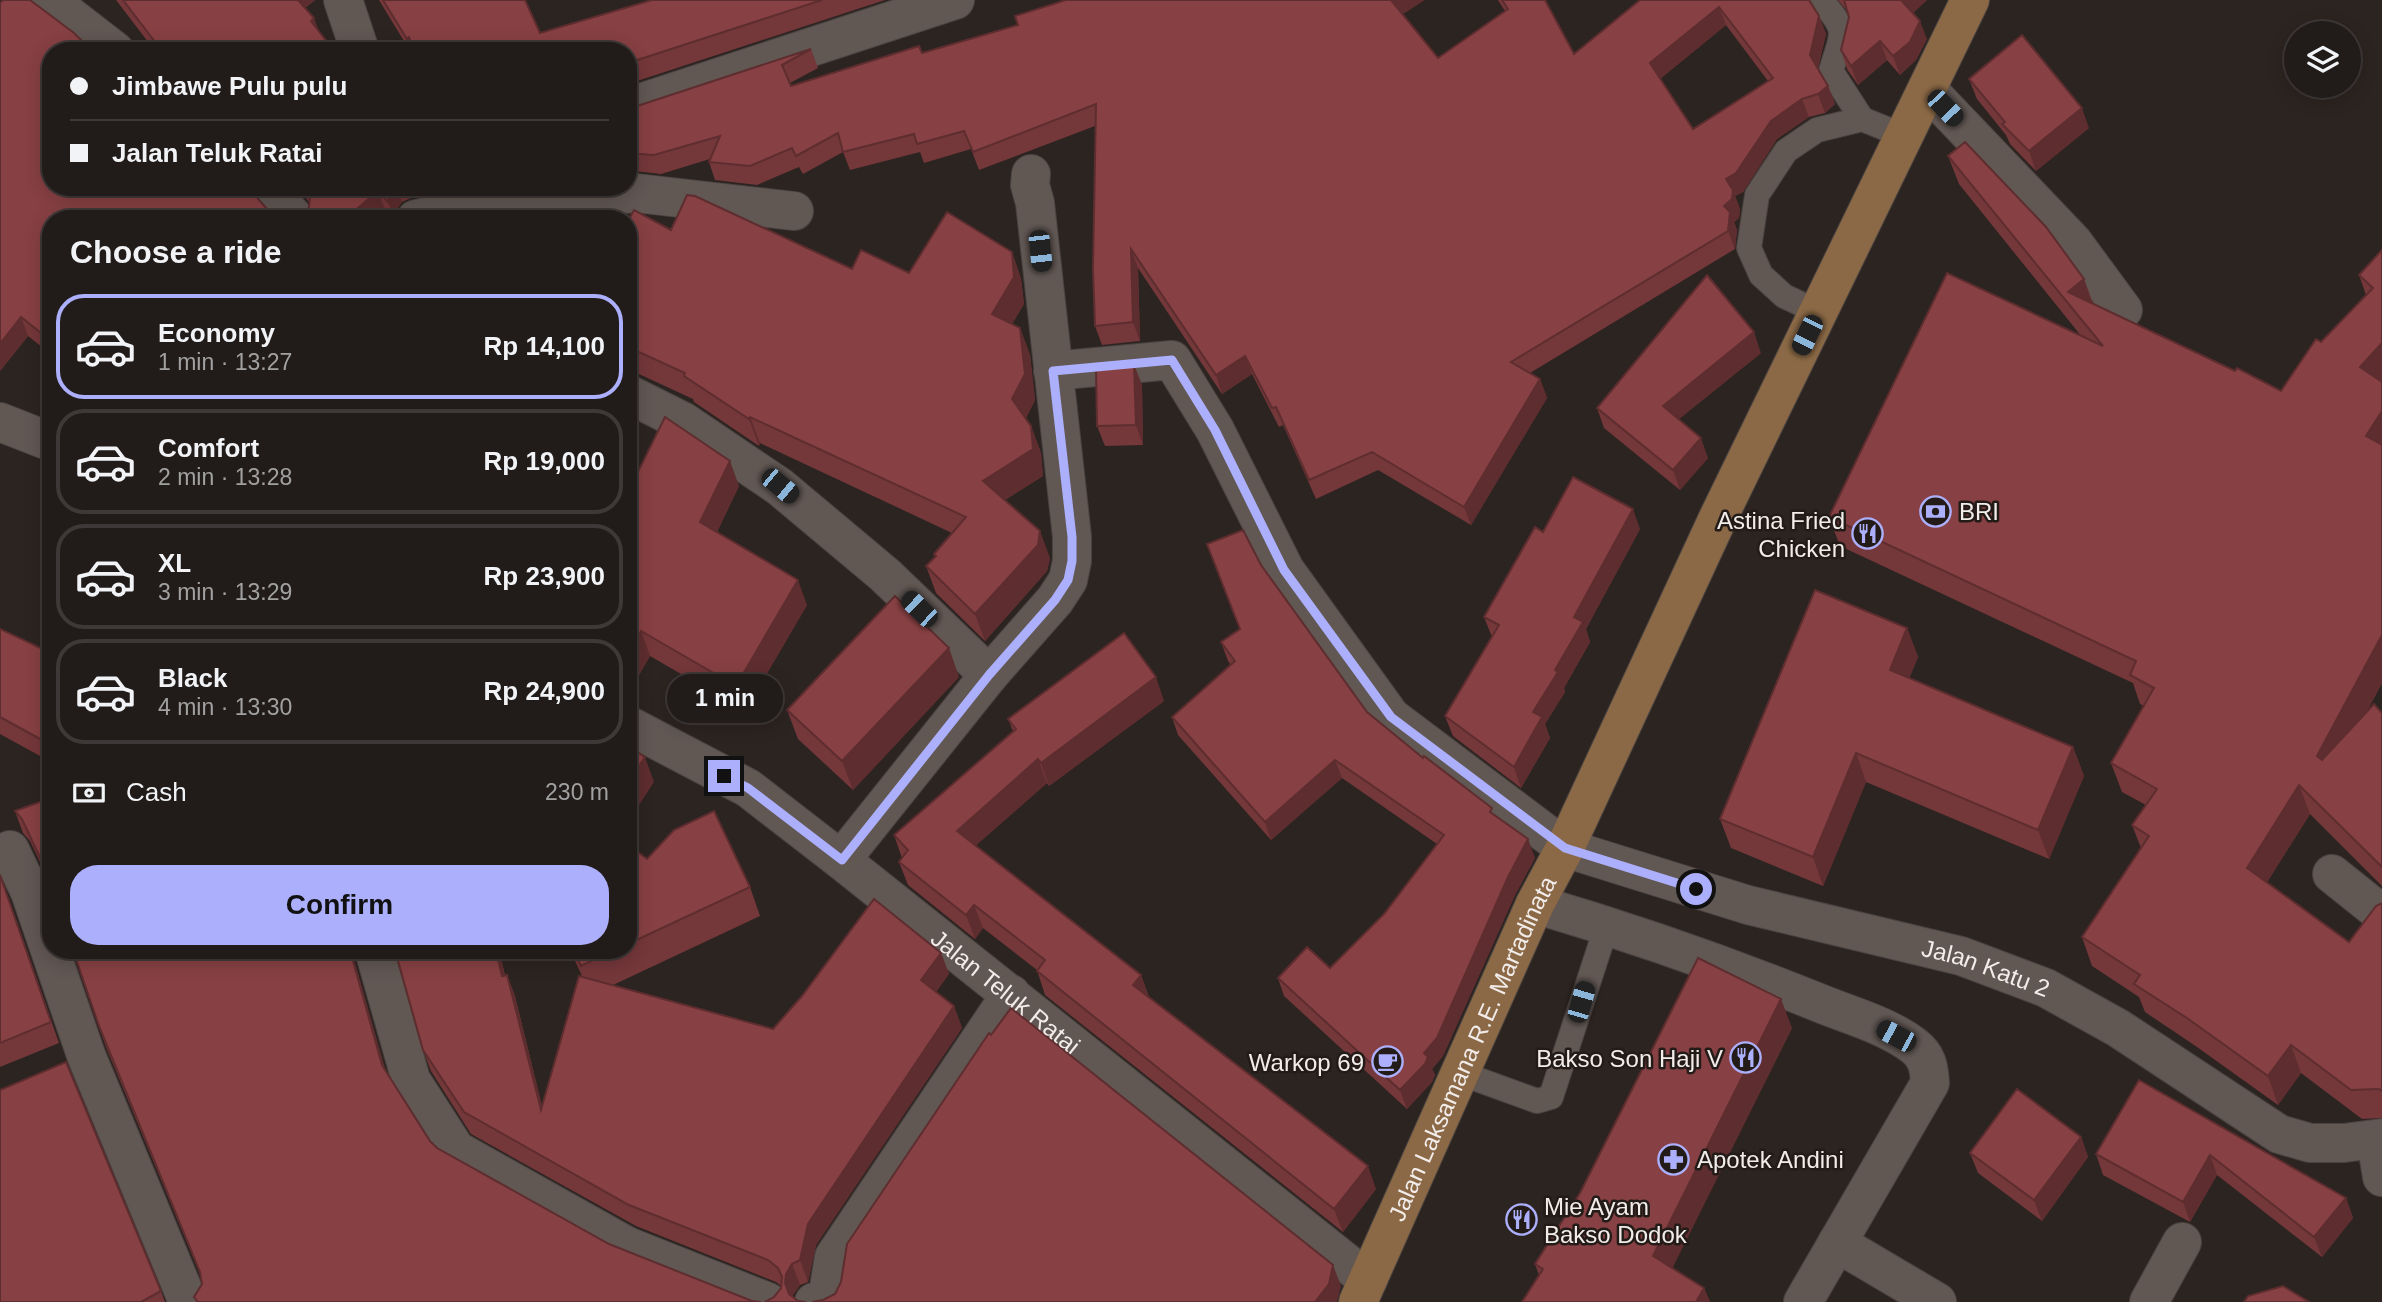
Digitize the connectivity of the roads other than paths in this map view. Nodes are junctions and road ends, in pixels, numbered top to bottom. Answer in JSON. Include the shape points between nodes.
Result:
{"nodes":[{"id":1,"x":49,"y":0,"type":"edge"},
{"id":2,"x":343,"y":0,"type":"edge"},
{"id":3,"x":955,"y":0,"type":"edge"},
{"id":4,"x":1821,"y":0,"type":"edge"},
{"id":5,"x":1970,"y":0,"type":"edge"},
{"id":6,"x":103,"y":42,"type":"edge"},
{"id":7,"x":357,"y":42,"type":"edge"},
{"id":8,"x":1927,"y":89,"type":"junction"},
{"id":9,"x":637,"y":104,"type":"edge"},
{"id":10,"x":1862,"y":120,"type":"junction"},
{"id":11,"x":1904,"y":136,"type":"junction"},
{"id":12,"x":1031,"y":174,"type":"dead end"},
{"id":13,"x":637,"y":193,"type":"edge"},
{"id":14,"x":275,"y":196,"type":"edge"},
{"id":15,"x":599,"y":196,"type":"edge"},
{"id":16,"x":416,"y":201,"type":"edge"},
{"id":17,"x":287,"y":210,"type":"edge"},
{"id":18,"x":578,"y":210,"type":"edge"},
{"id":19,"x":794,"y":211,"type":"dead end"},
{"id":20,"x":2123,"y":310,"type":"dead end"},
{"id":21,"x":1818,"y":312,"type":"junction"},
{"id":22,"x":1053,"y":371,"type":"junction"},
{"id":23,"x":637,"y":398,"type":"edge"},
{"id":24,"x":0,"y":422,"type":"edge"},
{"id":25,"x":42,"y":438,"type":"edge"},
{"id":26,"x":989,"y":675,"type":"junction"},
{"id":27,"x":637,"y":730,"type":"edge"},
{"id":28,"x":1565,"y":848,"type":"junction"},
{"id":29,"x":10,"y":850,"type":"dead end"},
{"id":30,"x":842,"y":860,"type":"junction"},
{"id":31,"x":2332,"y":874,"type":"dead end"},
{"id":32,"x":1535,"y":904,"type":"junction"},
{"id":33,"x":2382,"y":914,"type":"edge"},
{"id":34,"x":1607,"y":925,"type":"junction"},
{"id":35,"x":42,"y":944,"type":"edge"},
{"id":36,"x":45,"y":959,"type":"edge"},
{"id":37,"x":377,"y":959,"type":"edge"},
{"id":38,"x":1011,"y":994,"type":"junction"},
{"id":39,"x":1460,"y":1073,"type":"junction"},
{"id":40,"x":2379,"y":1139,"type":"edge"},
{"id":41,"x":2382,"y":1177,"type":"edge"},
{"id":42,"x":2182,"y":1242,"type":"dead end"},
{"id":43,"x":1837,"y":1244,"type":"junction"},
{"id":44,"x":1363,"y":1291,"type":"edge"},
{"id":45,"x":188,"y":1302,"type":"edge"},
{"id":46,"x":768,"y":1302,"type":"edge"},
{"id":47,"x":814,"y":1302,"type":"edge"},
{"id":48,"x":1803,"y":1302,"type":"edge"},
{"id":49,"x":1937,"y":1302,"type":"edge"},
{"id":50,"x":2149,"y":1302,"type":"edge"}],
"edges":[{"from":1,"to":6,"type":"street"},
{"from":2,"to":7,"type":"street"},
{"from":3,"to":9,"type":"street"},
{"from":4,"to":10,"type":"lane","via":[[1840,21],[1842,36],[1830,71]]},
{"from":5,"to":8,"type":"main road","name":"Jalan Laksamana R.E. Martadinata"},
{"from":8,"to":11,"type":"main road","name":"Jalan Laksamana R.E. Martadinata"},
{"from":8,"to":20,"type":"street","via":[[2073,242]]},
{"from":10,"to":11,"type":"lane"},
{"from":10,"to":21,"type":"lane","via":[[1817,130],[1786,150],[1758,195],[1749,248],[1761,275],[1784,296]]},
{"from":11,"to":21,"type":"main road","name":"Jalan Laksamana R.E. Martadinata"},
{"from":12,"to":22,"type":"street"},
{"from":13,"to":19,"type":"street"},
{"from":14,"to":17,"type":"street"},
{"from":15,"to":18,"type":"street"},
{"from":16,"to":18,"type":"street","via":[[534,200]]},
{"from":21,"to":28,"type":"main road","name":"Jalan Laksamana R.E. Martadinata"},
{"from":22,"to":26,"type":"street","via":[[1072,537],[1068,580]]},
{"from":22,"to":28,"type":"street","name":"Jalan Katu 2","via":[[1172,360],[1215,430],[1284,570],[1391,717]]},
{"from":23,"to":26,"type":"street","via":[[684,422],[780,486],[885,575]]},
{"from":24,"to":25,"type":"street"},
{"from":26,"to":30,"type":"street"},
{"from":27,"to":30,"type":"street","name":"Jalan Teluk Ratai","via":[[748,788]]},
{"from":28,"to":32,"type":"main road","name":"Jalan Laksamana R.E. Martadinata"},
{"from":28,"to":40,"type":"street","name":"Jalan Katu 2","via":[[1748,905],[1961,956],[2046,988],[2106,1021],[2279,1134],[2310,1143]]},
{"from":29,"to":35,"type":"street","via":[[30,892]]},
{"from":30,"to":38,"type":"street","name":"Jalan Teluk Ratai"},
{"from":31,"to":33,"type":"street"},
{"from":32,"to":34,"type":"street"},
{"from":32,"to":39,"type":"main road","name":"Jalan Laksamana R.E. Martadinata"},
{"from":34,"to":39,"type":"lane","via":[[1551,1097],[1537,1101]]},
{"from":34,"to":43,"type":"street","via":[[1880,1027],[1925,1057],[1930,1083]]},
{"from":36,"to":45,"type":"street","via":[[69,1062]]},
{"from":37,"to":46,"type":"street","via":[[411,1080],[456,1150],[627,1246]]},
{"from":38,"to":44,"type":"street","name":"Jalan Teluk Ratai"},
{"from":38,"to":47,"type":"street","via":[[834,1257],[827,1300]]},
{"from":39,"to":44,"type":"main road","name":"Jalan Laksamana R.E. Martadinata"},
{"from":40,"to":41,"type":"street","name":"Jalan Katu 2"},
{"from":42,"to":50,"type":"street"},
{"from":43,"to":48,"type":"street"},
{"from":43,"to":49,"type":"street"}]}
